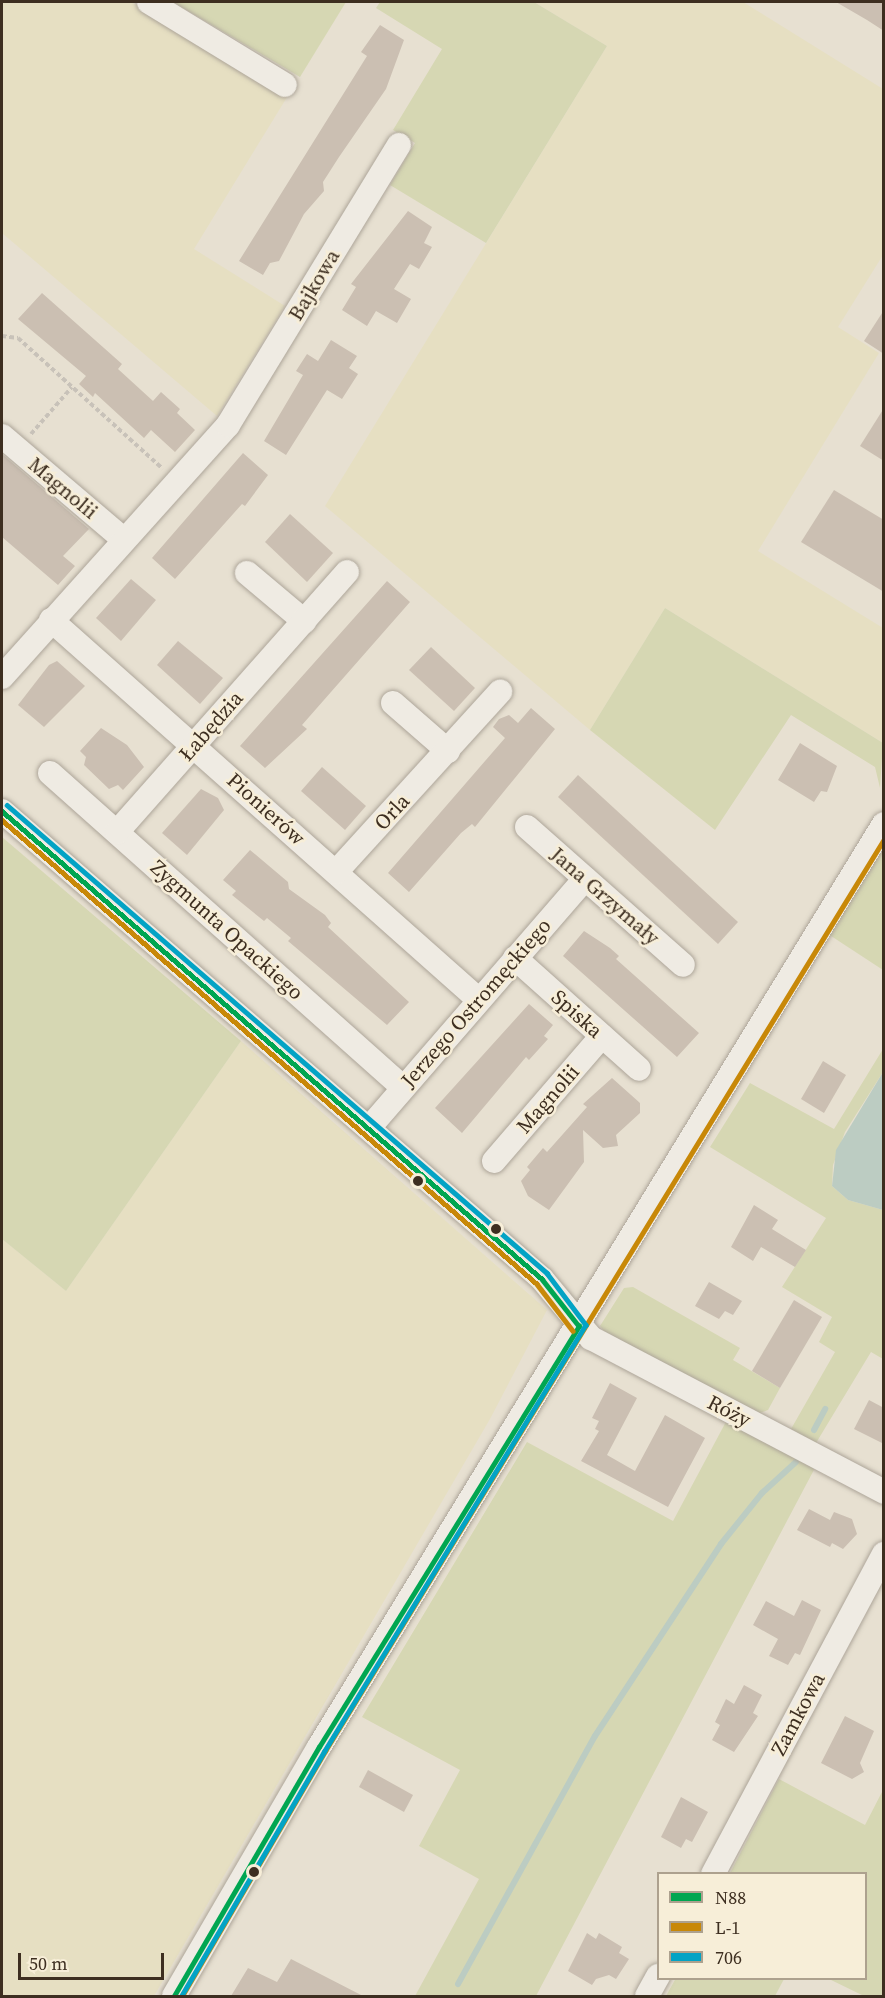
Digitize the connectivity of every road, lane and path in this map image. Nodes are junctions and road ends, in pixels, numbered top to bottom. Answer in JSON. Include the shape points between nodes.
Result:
{"nodes":[{"id":1,"x":149,"y":2,"type":"edge"},
{"id":2,"x":285,"y":85,"type":"dead end"},
{"id":3,"x":399,"y":145,"type":"dead end"},
{"id":4,"x":2,"y":336,"type":"edge"},
{"id":5,"x":72,"y":387,"type":"junction"},
{"id":6,"x":9,"y":443,"type":"edge"},
{"id":7,"x":178,"y":483,"type":"junction"},
{"id":8,"x":124,"y":540,"type":"junction"},
{"id":9,"x":347,"y":572,"type":"dead end"},
{"id":10,"x":247,"y":573,"type":"dead end"},
{"id":11,"x":51,"y":620,"type":"junction"},
{"id":12,"x":304,"y":621,"type":"junction"},
{"id":13,"x":2,"y":677,"type":"edge"},
{"id":14,"x":500,"y":692,"type":"dead end"},
{"id":15,"x":393,"y":703,"type":"dead end"},
{"id":16,"x":194,"y":746,"type":"junction"},
{"id":17,"x":448,"y":751,"type":"junction"},
{"id":18,"x":50,"y":773,"type":"dead end"},
{"id":19,"x":2,"y":811,"type":"edge"},
{"id":20,"x":884,"y":824,"type":"edge"},
{"id":21,"x":527,"y":827,"type":"dead end"},
{"id":22,"x":117,"y":832,"type":"junction"},
{"id":23,"x":336,"y":872,"type":"junction"},
{"id":24,"x":585,"y":879,"type":"junction"},
{"id":25,"x":515,"y":958,"type":"junction"},
{"id":26,"x":683,"y":965,"type":"dead end"},
{"id":27,"x":479,"y":1000,"type":"junction"},
{"id":28,"x":602,"y":1036,"type":"junction"},
{"id":29,"x":639,"y":1069,"type":"dead end"},
{"id":30,"x":403,"y":1087,"type":"junction"},
{"id":31,"x":369,"y":1128,"type":"junction"},
{"id":32,"x":494,"y":1161,"type":"dead end"},
{"id":33,"x":579,"y":1326,"type":"junction"},
{"id":34,"x":884,"y":1492,"type":"edge"},
{"id":35,"x":884,"y":1554,"type":"edge"},
{"id":36,"x":714,"y":1872,"type":"edge"},
{"id":37,"x":657,"y":1978,"type":"edge"},
{"id":38,"x":174,"y":1996,"type":"edge"},
{"id":39,"x":647,"y":1996,"type":"edge"}],
"edges":[{"from":1,"to":2,"type":"street"},
{"from":3,"to":7,"type":"street","name":"Bajkowa","via":[[228,425]]},
{"from":4,"to":5,"type":"path","via":[[18,338]]},
{"from":5,"to":6,"type":"path"},
{"from":5,"to":7,"type":"path"},
{"from":6,"to":8,"type":"street","name":"Magnolii"},
{"from":7,"to":8,"type":"street","name":"Bajkowa"},
{"from":8,"to":11,"type":"street","name":"Bajkowa"},
{"from":9,"to":12,"type":"street","name":"Łabędzia"},
{"from":10,"to":12,"type":"street"},
{"from":11,"to":13,"type":"street","name":"Bajkowa"},
{"from":11,"to":16,"type":"street","name":"Pionierów"},
{"from":12,"to":16,"type":"street","name":"Łabędzia"},
{"from":14,"to":17,"type":"street","name":"Orla"},
{"from":15,"to":17,"type":"street"},
{"from":16,"to":22,"type":"street","name":"Łabędzia"},
{"from":16,"to":23,"type":"street","name":"Pionierów"},
{"from":17,"to":23,"type":"street","name":"Orla"},
{"from":18,"to":22,"type":"street","name":"Zygmunta Opackiego"},
{"from":19,"to":31,"type":"street"},
{"from":20,"to":33,"type":"street"},
{"from":21,"to":24,"type":"street","name":"Jana Grzymały"},
{"from":22,"to":30,"type":"street","name":"Zygmunta Opackiego"},
{"from":23,"to":27,"type":"street","name":"Pionierów"},
{"from":24,"to":25,"type":"street","name":"Jerzego Ostromęckiego"},
{"from":24,"to":26,"type":"street","name":"Jana Grzymały"},
{"from":25,"to":27,"type":"street","name":"Jerzego Ostromęckiego"},
{"from":25,"to":28,"type":"street","name":"Spiska"},
{"from":27,"to":30,"type":"street","name":"Jerzego Ostromęckiego"},
{"from":28,"to":29,"type":"street","name":"Spiska"},
{"from":28,"to":32,"type":"street","name":"Magnolii"},
{"from":30,"to":31,"type":"street","name":"Jerzego Ostromęckiego"},
{"from":31,"to":33,"type":"street","via":[[557,1293]]},
{"from":33,"to":34,"type":"street","name":"Róży","via":[[600,1345]]},
{"from":33,"to":38,"type":"street","via":[[325,1737]]},
{"from":35,"to":36,"type":"street","name":"Zamkowa"},
{"from":37,"to":39,"type":"street"}]}
